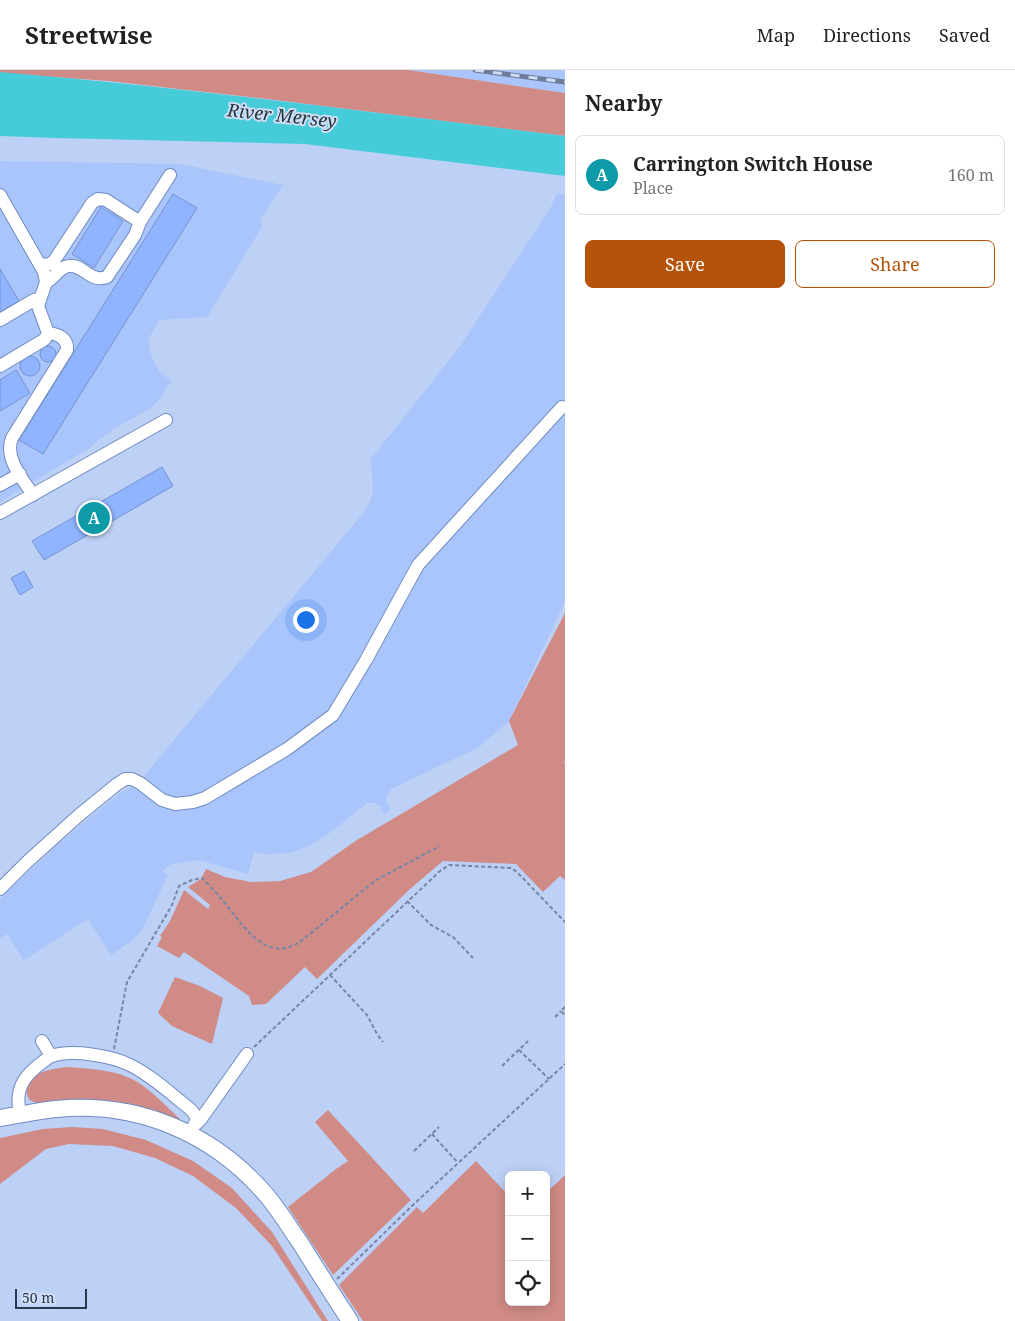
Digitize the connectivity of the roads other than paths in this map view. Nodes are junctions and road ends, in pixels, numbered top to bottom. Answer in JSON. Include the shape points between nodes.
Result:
{"nodes":[{"id":1,"x":170,"y":175,"type":"dead end"},
{"id":2,"x":1,"y":197,"type":"edge"},
{"id":3,"x":140,"y":222,"type":"junction"},
{"id":4,"x":40,"y":265,"type":"junction"},
{"id":5,"x":46,"y":282,"type":"junction"},
{"id":6,"x":39,"y":300,"type":"junction"},
{"id":7,"x":0,"y":320,"type":"edge"},
{"id":8,"x":48,"y":332,"type":"junction"},
{"id":9,"x":0,"y":366,"type":"edge"},
{"id":10,"x":562,"y":407,"type":"dead end"},
{"id":11,"x":166,"y":420,"type":"dead end"},
{"id":12,"x":20,"y":474,"type":"junction"},
{"id":13,"x":0,"y":485,"type":"edge"},
{"id":14,"x":33,"y":495,"type":"junction"},
{"id":15,"x":0,"y":513,"type":"edge"},
{"id":16,"x":0,"y":889,"type":"edge"},
{"id":17,"x":42,"y":1041,"type":"dead end"},
{"id":18,"x":247,"y":1054,"type":"road end"},
{"id":19,"x":51,"y":1056,"type":"junction"},
{"id":20,"x":20,"y":1114,"type":"junction"},
{"id":21,"x":0,"y":1118,"type":"edge"},
{"id":22,"x":192,"y":1128,"type":"junction"},
{"id":23,"x":350,"y":1321,"type":"edge"}],
"edges":[{"from":1,"to":3,"type":"street"},
{"from":2,"to":4,"type":"street"},
{"from":3,"to":4,"type":"street","via":[[106,200],[98,199],[92,203],[54,261]]},
{"from":3,"to":5,"type":"street","via":[[107,277],[96,278],[69,266]]},
{"from":4,"to":5,"type":"street"},
{"from":5,"to":6,"type":"street"},
{"from":6,"to":7,"type":"street"},
{"from":6,"to":8,"type":"street","via":[[38,306]]},
{"from":8,"to":9,"type":"street","via":[[45,339]]},
{"from":8,"to":12,"type":"street","via":[[65,340],[67,350],[12,438],[11,458]]},
{"from":10,"to":16,"type":"street","via":[[418,565],[334,715],[287,749],[193,802],[175,804],[162,800],[140,783],[125,779],[78,816]]},
{"from":11,"to":14,"type":"street"},
{"from":12,"to":13,"type":"street"},
{"from":12,"to":14,"type":"street"},
{"from":14,"to":15,"type":"street"},
{"from":17,"to":19,"type":"street"},
{"from":18,"to":22,"type":"street"},
{"from":19,"to":20,"type":"street","via":[[23,1081],[18,1105]]},
{"from":19,"to":22,"type":"street","via":[[100,1056],[130,1065],[195,1113]]},
{"from":20,"to":21,"type":"main road"},
{"from":20,"to":22,"type":"main road","via":[[57,1109],[114,1110],[176,1127]]},
{"from":22,"to":23,"type":"main road","via":[[268,1198]]}]}
